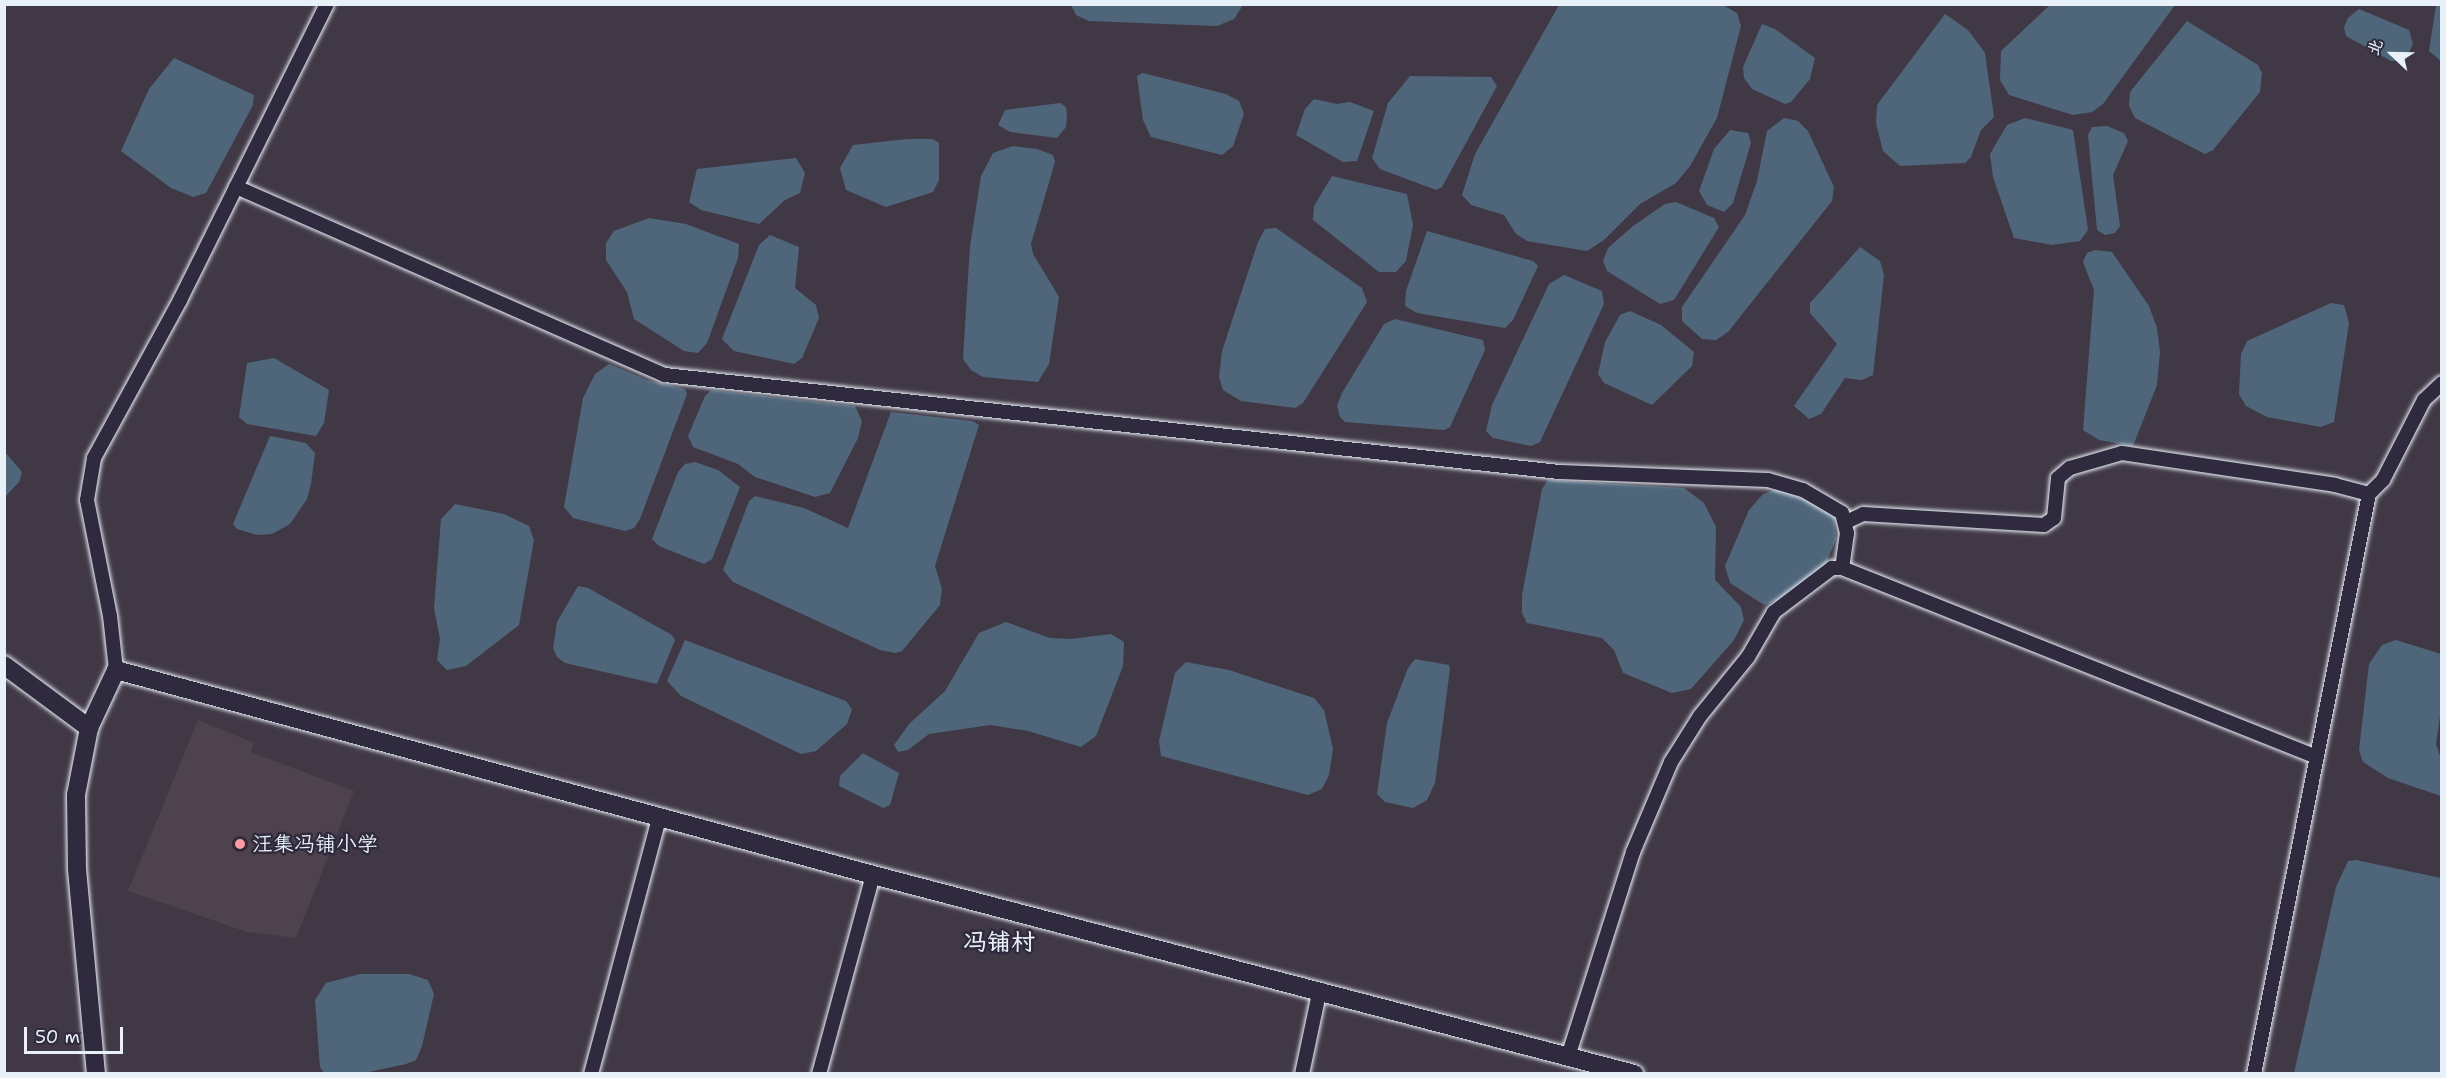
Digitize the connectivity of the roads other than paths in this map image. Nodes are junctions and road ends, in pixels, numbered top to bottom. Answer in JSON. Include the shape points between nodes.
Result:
{"nodes":[{"id":1,"x":327,"y":4,"type":"edge"},
{"id":2,"x":236,"y":187,"type":"junction"},
{"id":3,"x":2442,"y":383,"type":"edge"},
{"id":4,"x":2369,"y":494,"type":"junction"},
{"id":5,"x":1846,"y":522,"type":"junction"},
{"id":6,"x":1842,"y":568,"type":"junction"},
{"id":7,"x":4,"y":665,"type":"edge"},
{"id":8,"x":116,"y":670,"type":"junction"},
{"id":9,"x":88,"y":728,"type":"junction"},
{"id":10,"x":2317,"y":757,"type":"junction"},
{"id":11,"x":659,"y":818,"type":"junction"},
{"id":12,"x":873,"y":875,"type":"junction"},
{"id":13,"x":1319,"y":993,"type":"junction"},
{"id":14,"x":1568,"y":1057,"type":"junction"},
{"id":15,"x":96,"y":1074,"type":"edge"},
{"id":16,"x":591,"y":1074,"type":"edge"},
{"id":17,"x":819,"y":1074,"type":"edge"},
{"id":18,"x":1302,"y":1074,"type":"edge"},
{"id":19,"x":1634,"y":1074,"type":"edge"},
{"id":20,"x":2254,"y":1074,"type":"edge"}],
"edges":[{"from":1,"to":2,"type":"street"},
{"from":2,"to":5,"type":"street","via":[[665,375],[1560,472],[1768,480],[1803,490],[1834,506]]},
{"from":2,"to":8,"type":"street","via":[[158,342],[99,444],[90,473],[87,500],[110,616]]},
{"from":3,"to":4,"type":"street","via":[[2424,400],[2383,480]]},
{"from":4,"to":5,"type":"street","via":[[2122,453],[2070,468],[2058,478],[2054,518],[2044,525],[1863,514]]},
{"from":4,"to":10,"type":"street"},
{"from":5,"to":6,"type":"street"},
{"from":6,"to":10,"type":"street"},
{"from":6,"to":14,"type":"street","via":[[1821,575],[1774,612],[1748,657],[1679,747],[1633,852]]},
{"from":7,"to":9,"type":"street"},
{"from":8,"to":9,"type":"street"},
{"from":8,"to":11,"type":"street"},
{"from":9,"to":15,"type":"street","via":[[76,795],[76,844]]},
{"from":10,"to":20,"type":"street"},
{"from":11,"to":12,"type":"street"},
{"from":11,"to":16,"type":"street"},
{"from":12,"to":13,"type":"street"},
{"from":12,"to":17,"type":"street"},
{"from":13,"to":14,"type":"street"},
{"from":13,"to":18,"type":"street"},
{"from":14,"to":19,"type":"street"}]}
